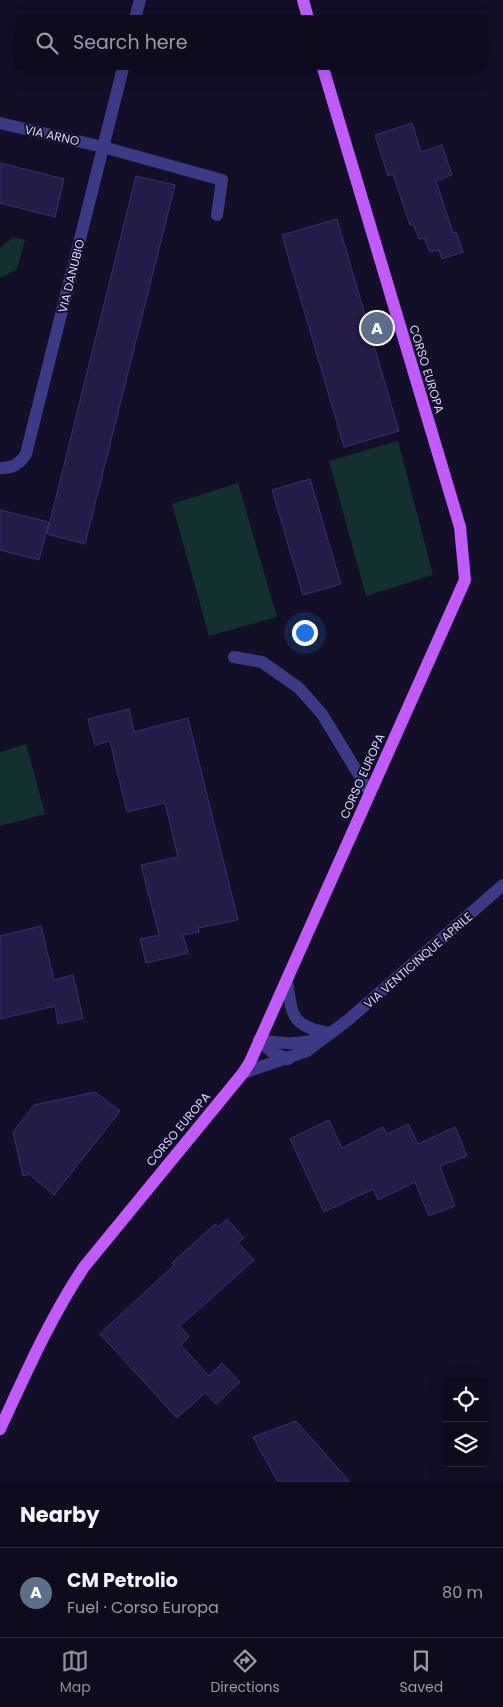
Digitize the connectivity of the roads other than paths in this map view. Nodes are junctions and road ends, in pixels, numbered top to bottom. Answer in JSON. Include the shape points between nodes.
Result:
{"nodes":[{"id":1,"x":140,"y":0,"type":"edge"},
{"id":2,"x":303,"y":0,"type":"edge"},
{"id":3,"x":136,"y":15,"type":"edge"},
{"id":4,"x":307,"y":15,"type":"edge"},
{"id":5,"x":122,"y":70,"type":"edge"},
{"id":6,"x":324,"y":70,"type":"edge"},
{"id":7,"x":0,"y":123,"type":"edge"},
{"id":8,"x":103,"y":147,"type":"junction"},
{"id":9,"x":217,"y":215,"type":"dead end"},
{"id":10,"x":0,"y":468,"type":"edge"},
{"id":11,"x":234,"y":657,"type":"dead end"},
{"id":12,"x":370,"y":793,"type":"junction"},
{"id":13,"x":503,"y":885,"type":"edge"},
{"id":14,"x":286,"y":980,"type":"junction"},
{"id":15,"x":331,"y":1033,"type":"junction"},
{"id":16,"x":260,"y":1040,"type":"junction"},
{"id":17,"x":288,"y":1059,"type":"junction"},
{"id":18,"x":243,"y":1073,"type":"junction"},
{"id":19,"x":0,"y":1429,"type":"edge"}],
"edges":[{"from":1,"to":3,"type":"street"},
{"from":2,"to":4,"type":"main road"},
{"from":5,"to":8,"type":"street","name":"VIA DANUBIO"},
{"from":6,"to":12,"type":"main road","name":"CORSO EUROPA","via":[[460,527],[465,580]]},
{"from":7,"to":8,"type":"street","name":"VIA ARNO"},
{"from":8,"to":9,"type":"street","name":"VIA ARNO","via":[[222,180]]},
{"from":8,"to":10,"type":"street","name":"VIA DANUBIO","via":[[26,454],[14,466]]},
{"from":11,"to":12,"type":"street","via":[[262,662],[299,688],[322,714]]},
{"from":12,"to":14,"type":"main road","name":"CORSO EUROPA"},
{"from":13,"to":15,"type":"street","name":"VIA VENTICINQUE APRILE"},
{"from":14,"to":15,"type":"street","via":[[293,1013],[298,1021],[312,1030]]},
{"from":14,"to":16,"type":"main road","name":"CORSO EUROPA"},
{"from":15,"to":16,"type":"street","name":"VIA VENTICINQUE APRILE","via":[[303,1043]]},
{"from":15,"to":17,"type":"street","name":"VIA VENTICINQUE APRILE","via":[[307,1051]]},
{"from":16,"to":17,"type":"street","via":[[272,1052]]},
{"from":16,"to":18,"type":"main road","name":"CORSO EUROPA"},
{"from":17,"to":18,"type":"street","name":"VIA VENTICINQUE APRILE"},
{"from":18,"to":19,"type":"main road","name":"CORSO EUROPA","via":[[67,1291]]}]}
